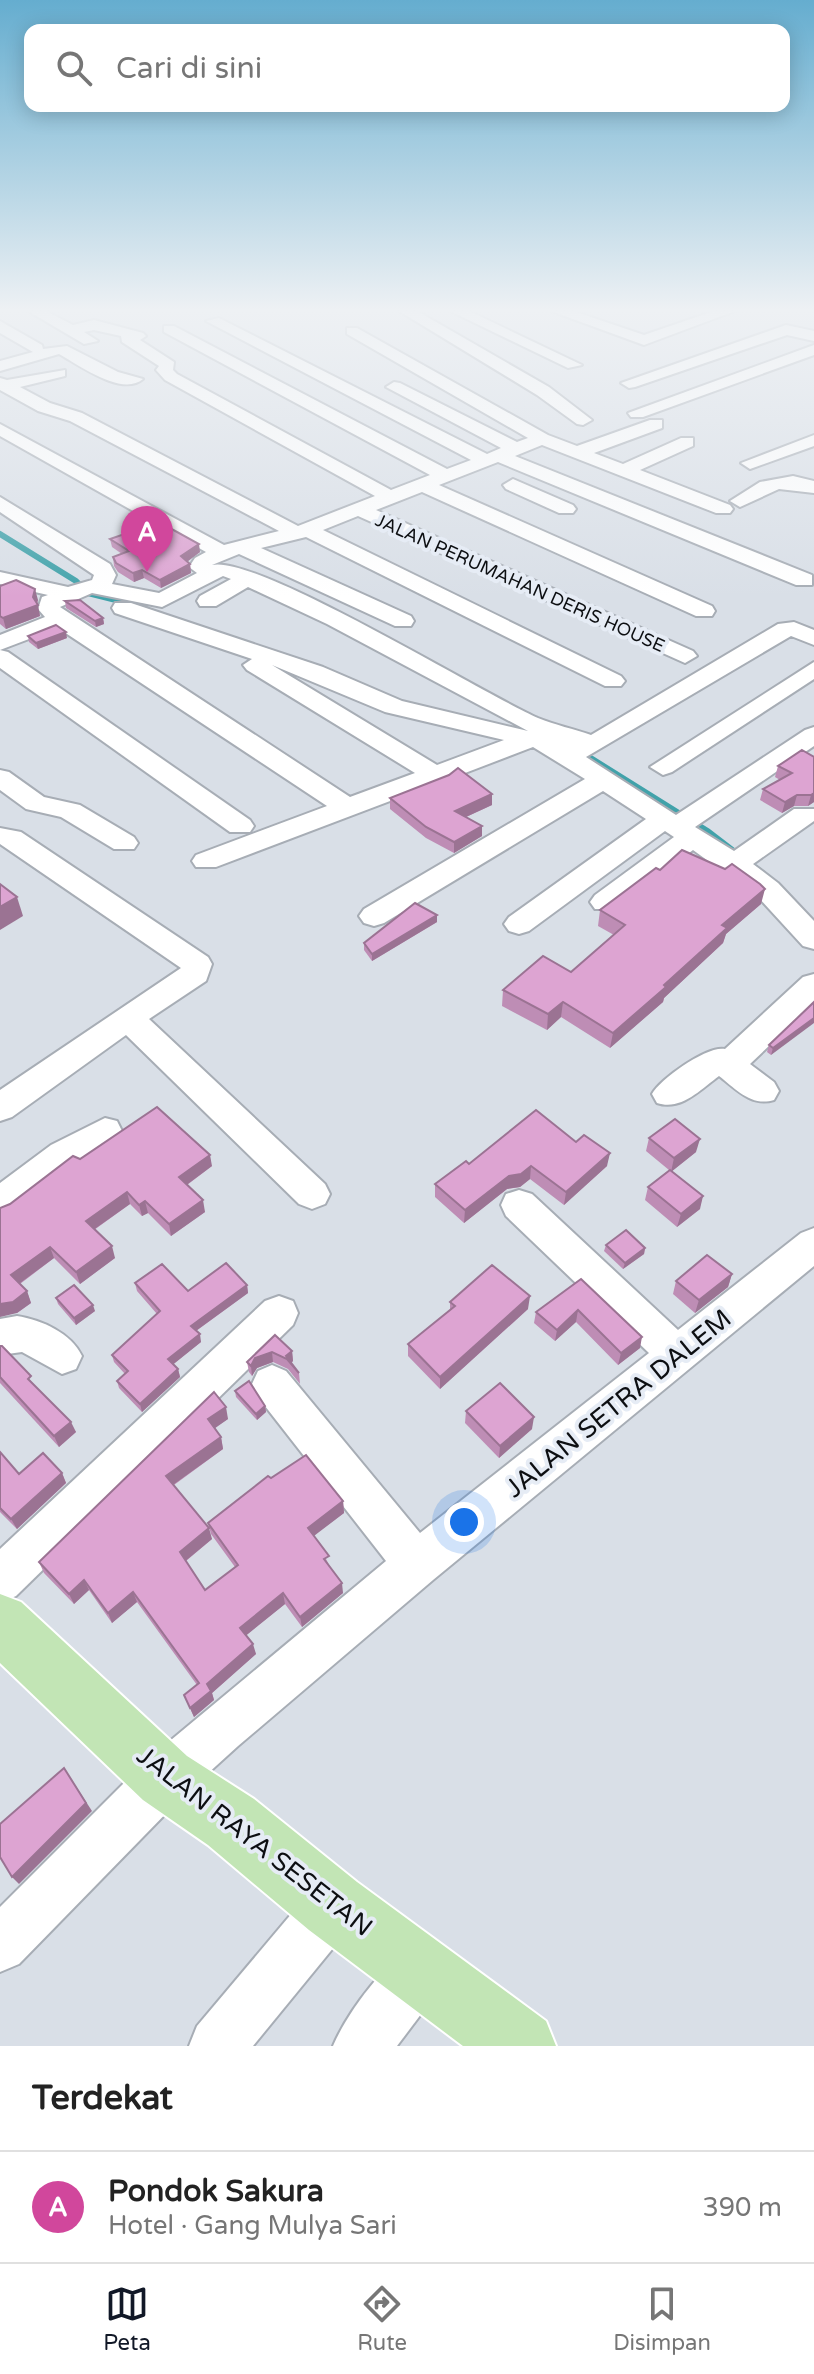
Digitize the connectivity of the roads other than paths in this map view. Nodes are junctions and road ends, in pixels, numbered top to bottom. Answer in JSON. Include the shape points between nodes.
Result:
{"nodes":[{"id":1,"x":43,"y":406,"type":"edge"},
{"id":2,"x":226,"y":406,"type":"edge"},
{"id":3,"x":315,"y":406,"type":"edge"},
{"id":4,"x":387,"y":406,"type":"edge"},
{"id":5,"x":416,"y":406,"type":"edge"},
{"id":6,"x":485,"y":406,"type":"edge"},
{"id":7,"x":564,"y":406,"type":"edge"},
{"id":8,"x":653,"y":406,"type":"edge"},
{"id":9,"x":637,"y":413,"type":"dead end"},
{"id":10,"x":583,"y":420,"type":"dead end"},
{"id":11,"x":656,"y":424,"type":"dead end"},
{"id":12,"x":0,"y":429,"type":"edge"},
{"id":13,"x":542,"y":439,"type":"junction"},
{"id":14,"x":814,"y":440,"type":"edge"},
{"id":15,"x":687,"y":442,"type":"dead end"},
{"id":16,"x":579,"y":452,"type":"junction"},
{"id":17,"x":492,"y":458,"type":"junction"},
{"id":18,"x":750,"y":463,"type":"dead end"},
{"id":19,"x":625,"y":470,"type":"junction"},
{"id":20,"x":444,"y":475,"type":"junction"},
{"id":21,"x":421,"y":484,"type":"junction"},
{"id":22,"x":814,"y":487,"type":"edge"},
{"id":23,"x":388,"y":496,"type":"junction"},
{"id":24,"x":0,"y":503,"type":"edge"},
{"id":25,"x":356,"y":508,"type":"junction"},
{"id":26,"x":566,"y":509,"type":"dead end"},
{"id":27,"x":302,"y":531,"type":"junction"},
{"id":28,"x":244,"y":548,"type":"junction"},
{"id":29,"x":221,"y":552,"type":"junction"},
{"id":30,"x":206,"y":576,"type":"junction"},
{"id":31,"x":0,"y":578,"type":"edge"},
{"id":32,"x":248,"y":578,"type":"junction"},
{"id":33,"x":804,"y":580,"type":"dead end"},
{"id":34,"x":80,"y":589,"type":"junction"},
{"id":35,"x":208,"y":601,"type":"dead end"},
{"id":36,"x":704,"y":611,"type":"dead end"},
{"id":37,"x":60,"y":619,"type":"junction"},
{"id":38,"x":403,"y":621,"type":"dead end"},
{"id":39,"x":814,"y":638,"type":"edge"},
{"id":40,"x":0,"y":643,"type":"edge"},
{"id":41,"x":226,"y":645,"type":"junction"},
{"id":42,"x":685,"y":656,"type":"dead end"},
{"id":43,"x":0,"y":657,"type":"edge"},
{"id":44,"x":814,"y":669,"type":"edge"},
{"id":45,"x":613,"y":681,"type":"dead end"},
{"id":46,"x":814,"y":735,"type":"edge"},
{"id":47,"x":533,"y":738,"type":"junction"},
{"id":48,"x":578,"y":749,"type":"junction"},
{"id":49,"x":663,"y":767,"type":"dead end"},
{"id":50,"x":439,"y":777,"type":"junction"},
{"id":51,"x":0,"y":778,"type":"edge"},
{"id":52,"x":606,"y":778,"type":"junction"},
{"id":53,"x":348,"y":808,"type":"junction"},
{"id":54,"x":804,"y":815,"type":"dead end"},
{"id":55,"x":681,"y":824,"type":"junction"},
{"id":56,"x":240,"y":826,"type":"dead end"},
{"id":57,"x":0,"y":836,"type":"edge"},
{"id":58,"x":124,"y":843,"type":"dead end"},
{"id":59,"x":740,"y":860,"type":"junction"},
{"id":60,"x":206,"y":861,"type":"dead end"},
{"id":61,"x":605,"y":902,"type":"edge"},
{"id":62,"x":374,"y":916,"type":"dead end"},
{"id":63,"x":519,"y":924,"type":"dead end"},
{"id":64,"x":814,"y":939,"type":"edge"},
{"id":65,"x":814,"y":985,"type":"edge"},
{"id":66,"x":128,"y":1018,"type":"junction"},
{"id":67,"x":729,"y":1064,"type":"junction"},
{"id":68,"x":762,"y":1091,"type":"dead end"},
{"id":69,"x":669,"y":1094,"type":"dead end"},
{"id":70,"x":0,"y":1108,"type":"edge"},
{"id":71,"x":105,"y":1131,"type":"dead end"},
{"id":72,"x":312,"y":1194,"type":"dead end"},
{"id":73,"x":0,"y":1203,"type":"edge"},
{"id":74,"x":519,"y":1205,"type":"dead end"},
{"id":75,"x":814,"y":1244,"type":"edge"},
{"id":76,"x":279,"y":1313,"type":"dead end"},
{"id":77,"x":0,"y":1337,"type":"edge"},
{"id":78,"x":678,"y":1355,"type":"junction"},
{"id":79,"x":62,"y":1356,"type":"dead end"},
{"id":80,"x":272,"y":1384,"type":"dead end"},
{"id":81,"x":417,"y":1564,"type":"junction"},
{"id":82,"x":0,"y":1580,"type":"edge"},
{"id":83,"x":0,"y":1623,"type":"edge"},
{"id":84,"x":165,"y":1778,"type":"junction"},
{"id":85,"x":333,"y":1906,"type":"junction"},
{"id":86,"x":0,"y":1945,"type":"edge"},
{"id":87,"x":421,"y":1970,"type":"junction"},
{"id":88,"x":509,"y":2042,"type":"edge"},
{"id":89,"x":217,"y":2046,"type":"edge"},
{"id":90,"x":361,"y":2046,"type":"edge"}],
"edges":[{"from":1,"to":27,"type":"street","via":[[76,417]]},
{"from":2,"to":23,"type":"street"},
{"from":3,"to":20,"type":"street"},
{"from":4,"to":17,"type":"street"},
{"from":5,"to":17,"type":"street"},
{"from":6,"to":13,"type":"street"},
{"from":7,"to":10,"type":"street"},
{"from":8,"to":9,"type":"street"},
{"from":11,"to":16,"type":"street"},
{"from":12,"to":29,"type":"street"},
{"from":13,"to":16,"type":"street"},
{"from":13,"to":17,"type":"street"},
{"from":14,"to":18,"type":"street"},
{"from":15,"to":19,"type":"street"},
{"from":16,"to":19,"type":"street"},
{"from":17,"to":20,"type":"street"},
{"from":17,"to":26,"type":"street"},
{"from":17,"to":33,"type":"street"},
{"from":19,"to":22,"type":"street","via":[[732,505],[771,482]]},
{"from":20,"to":21,"type":"street"},
{"from":21,"to":23,"type":"street"},
{"from":21,"to":36,"type":"street"},
{"from":23,"to":25,"type":"street"},
{"from":24,"to":34,"type":"street","via":[[96,562],[105,575]]},
{"from":25,"to":27,"type":"street"},
{"from":25,"to":42,"type":"street","name":"JALAN PERUMAHAN DERIS HOUSE"},
{"from":27,"to":28,"type":"street"},
{"from":27,"to":45,"type":"street"},
{"from":28,"to":29,"type":"street"},
{"from":28,"to":38,"type":"street"},
{"from":29,"to":30,"type":"street","via":[[199,565]]},
{"from":30,"to":32,"type":"street","via":[[221,569]]},
{"from":30,"to":34,"type":"street","via":[[158,601]]},
{"from":31,"to":34,"type":"street"},
{"from":32,"to":35,"type":"street"},
{"from":32,"to":48,"type":"street","via":[[348,625]]},
{"from":34,"to":37,"type":"street","via":[[49,605]]},
{"from":34,"to":41,"type":"street"},
{"from":37,"to":40,"type":"street"},
{"from":37,"to":53,"type":"street"},
{"from":39,"to":48,"type":"street","via":[[786,629]]},
{"from":41,"to":47,"type":"street","via":[[315,672],[394,707]]},
{"from":41,"to":50,"type":"street"},
{"from":43,"to":56,"type":"street"},
{"from":44,"to":49,"type":"street"},
{"from":46,"to":55,"type":"street"},
{"from":47,"to":48,"type":"street"},
{"from":47,"to":50,"type":"street"},
{"from":48,"to":52,"type":"street"},
{"from":50,"to":53,"type":"street"},
{"from":51,"to":58,"type":"street","via":[[35,803],[70,811]]},
{"from":52,"to":55,"type":"street"},
{"from":52,"to":62,"type":"street"},
{"from":53,"to":60,"type":"street"},
{"from":54,"to":59,"type":"street"},
{"from":55,"to":59,"type":"street"},
{"from":55,"to":61,"type":"street"},
{"from":55,"to":63,"type":"street"},
{"from":57,"to":66,"type":"street","via":[[11,838],[197,964],[195,973]]},
{"from":59,"to":64,"type":"street"},
{"from":65,"to":67,"type":"street"},
{"from":66,"to":70,"type":"street"},
{"from":66,"to":72,"type":"street"},
{"from":67,"to":68,"type":"street"},
{"from":67,"to":69,"type":"street","via":[[712,1061]]},
{"from":71,"to":73,"type":"street"},
{"from":74,"to":78,"type":"street"},
{"from":75,"to":78,"type":"street","name":"JALAN SETRA DALEM"},
{"from":76,"to":82,"type":"street"},
{"from":77,"to":79,"type":"street","via":[[28,1334]]},
{"from":78,"to":81,"type":"street","name":"JALAN SETRA DALEM"},
{"from":80,"to":81,"type":"street"},
{"from":81,"to":84,"type":"street","name":"JALAN SETRA DALEM"},
{"from":83,"to":84,"type":"main road","name":"JALAN RAYA SESETAN"},
{"from":84,"to":85,"type":"main road","name":"JALAN RAYA SESETAN","via":[[231,1822]]},
{"from":84,"to":86,"type":"street","name":"JALAN SETRA DALEM"},
{"from":85,"to":87,"type":"main road","name":"JALAN RAYA SESETAN"},
{"from":85,"to":89,"type":"street"},
{"from":87,"to":88,"type":"main road","name":"JALAN RAYA SESETAN"},
{"from":87,"to":90,"type":"street"}]}
